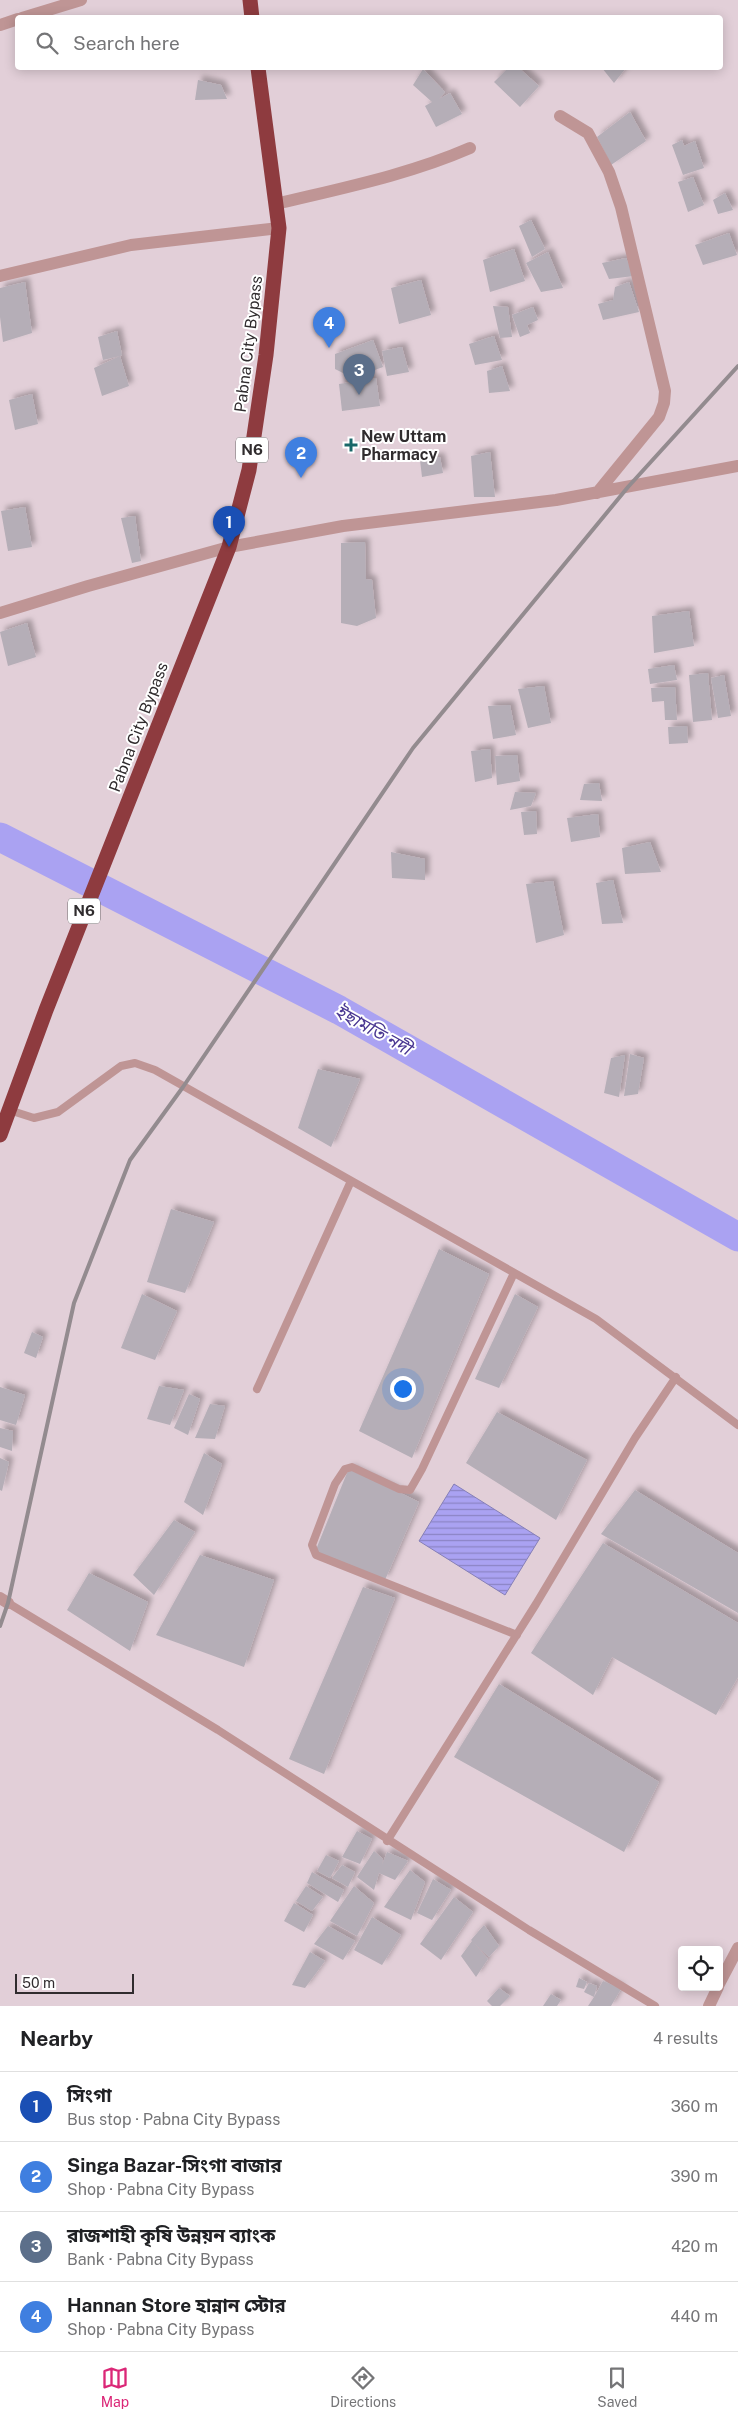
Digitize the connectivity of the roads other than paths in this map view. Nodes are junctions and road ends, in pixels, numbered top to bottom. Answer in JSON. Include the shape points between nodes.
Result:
{"nodes":[{"id":1,"x":82,"y":0,"type":"edge"},
{"id":2,"x":250,"y":0,"type":"edge"},
{"id":3,"x":32,"y":15,"type":"edge"},
{"id":4,"x":252,"y":15,"type":"edge"},
{"id":5,"x":15,"y":20,"type":"edge"},
{"id":6,"x":0,"y":25,"type":"edge"},
{"id":7,"x":258,"y":70,"type":"edge"},
{"id":8,"x":560,"y":116,"type":"dead end"},
{"id":9,"x":470,"y":148,"type":"dead end"},
{"id":10,"x":276,"y":204,"type":"junction"},
{"id":11,"x":279,"y":228,"type":"junction"},
{"id":12,"x":0,"y":276,"type":"edge"},
{"id":13,"x":738,"y":466,"type":"edge"},
{"id":14,"x":597,"y":493,"type":"junction"},
{"id":15,"x":229,"y":548,"type":"junction"},
{"id":16,"x":0,"y":613,"type":"edge"},
{"id":17,"x":9,"y":1110,"type":"junction"},
{"id":18,"x":0,"y":1135,"type":"edge"},
{"id":19,"x":351,"y":1181,"type":"junction"},
{"id":20,"x":514,"y":1273,"type":"junction"},
{"id":21,"x":676,"y":1377,"type":"junction"},
{"id":22,"x":257,"y":1389,"type":"dead end"},
{"id":23,"x":738,"y":1425,"type":"edge"},
{"id":24,"x":4,"y":1600,"type":"edge"},
{"id":25,"x":517,"y":1635,"type":"junction"},
{"id":26,"x":387,"y":1840,"type":"junction"},
{"id":27,"x":738,"y":1948,"type":"edge"},
{"id":28,"x":723,"y":1976,"type":"edge"},
{"id":29,"x":716,"y":1991,"type":"edge"},
{"id":30,"x":655,"y":2006,"type":"edge"},
{"id":31,"x":709,"y":2006,"type":"edge"}],
"edges":[{"from":1,"to":3,"type":"street"},
{"from":2,"to":4,"type":"highway"},
{"from":5,"to":6,"type":"street"},
{"from":7,"to":10,"type":"highway","name":"Pabna City Bypass","number":"N6"},
{"from":8,"to":14,"type":"street","via":[[588,133],[609,172],[665,391],[659,417]]},
{"from":9,"to":10,"type":"street","via":[[431,165]]},
{"from":10,"to":11,"type":"highway","name":"Pabna City Bypass","number":"N6"},
{"from":11,"to":12,"type":"street","via":[[131,245]]},
{"from":11,"to":15,"type":"highway","name":"Pabna City Bypass","number":"N6","via":[[266,355],[249,470]]},
{"from":13,"to":14,"type":"street"},
{"from":14,"to":15,"type":"street","via":[[343,526]]},
{"from":15,"to":16,"type":"street"},
{"from":15,"to":17,"type":"highway","name":"Pabna City Bypass","number":"N6"},
{"from":17,"to":18,"type":"highway","number":"N6"},
{"from":17,"to":19,"type":"lane","via":[[34,1118],[58,1112],[120,1066],[134,1063],[155,1070]]},
{"from":19,"to":20,"type":"lane"},
{"from":19,"to":22,"type":"lane"},
{"from":20,"to":21,"type":"lane","via":[[596,1319]]},
{"from":20,"to":25,"type":"lane","via":[[410,1490],[352,1467],[345,1469],[335,1484],[312,1544],[316,1555]]},
{"from":21,"to":23,"type":"lane"},
{"from":21,"to":25,"type":"lane","via":[[635,1438]]},
{"from":24,"to":26,"type":"lane","via":[[218,1730]]},
{"from":25,"to":26,"type":"lane"},
{"from":26,"to":30,"type":"lane"},
{"from":27,"to":28,"type":"street"},
{"from":29,"to":31,"type":"street"}]}
